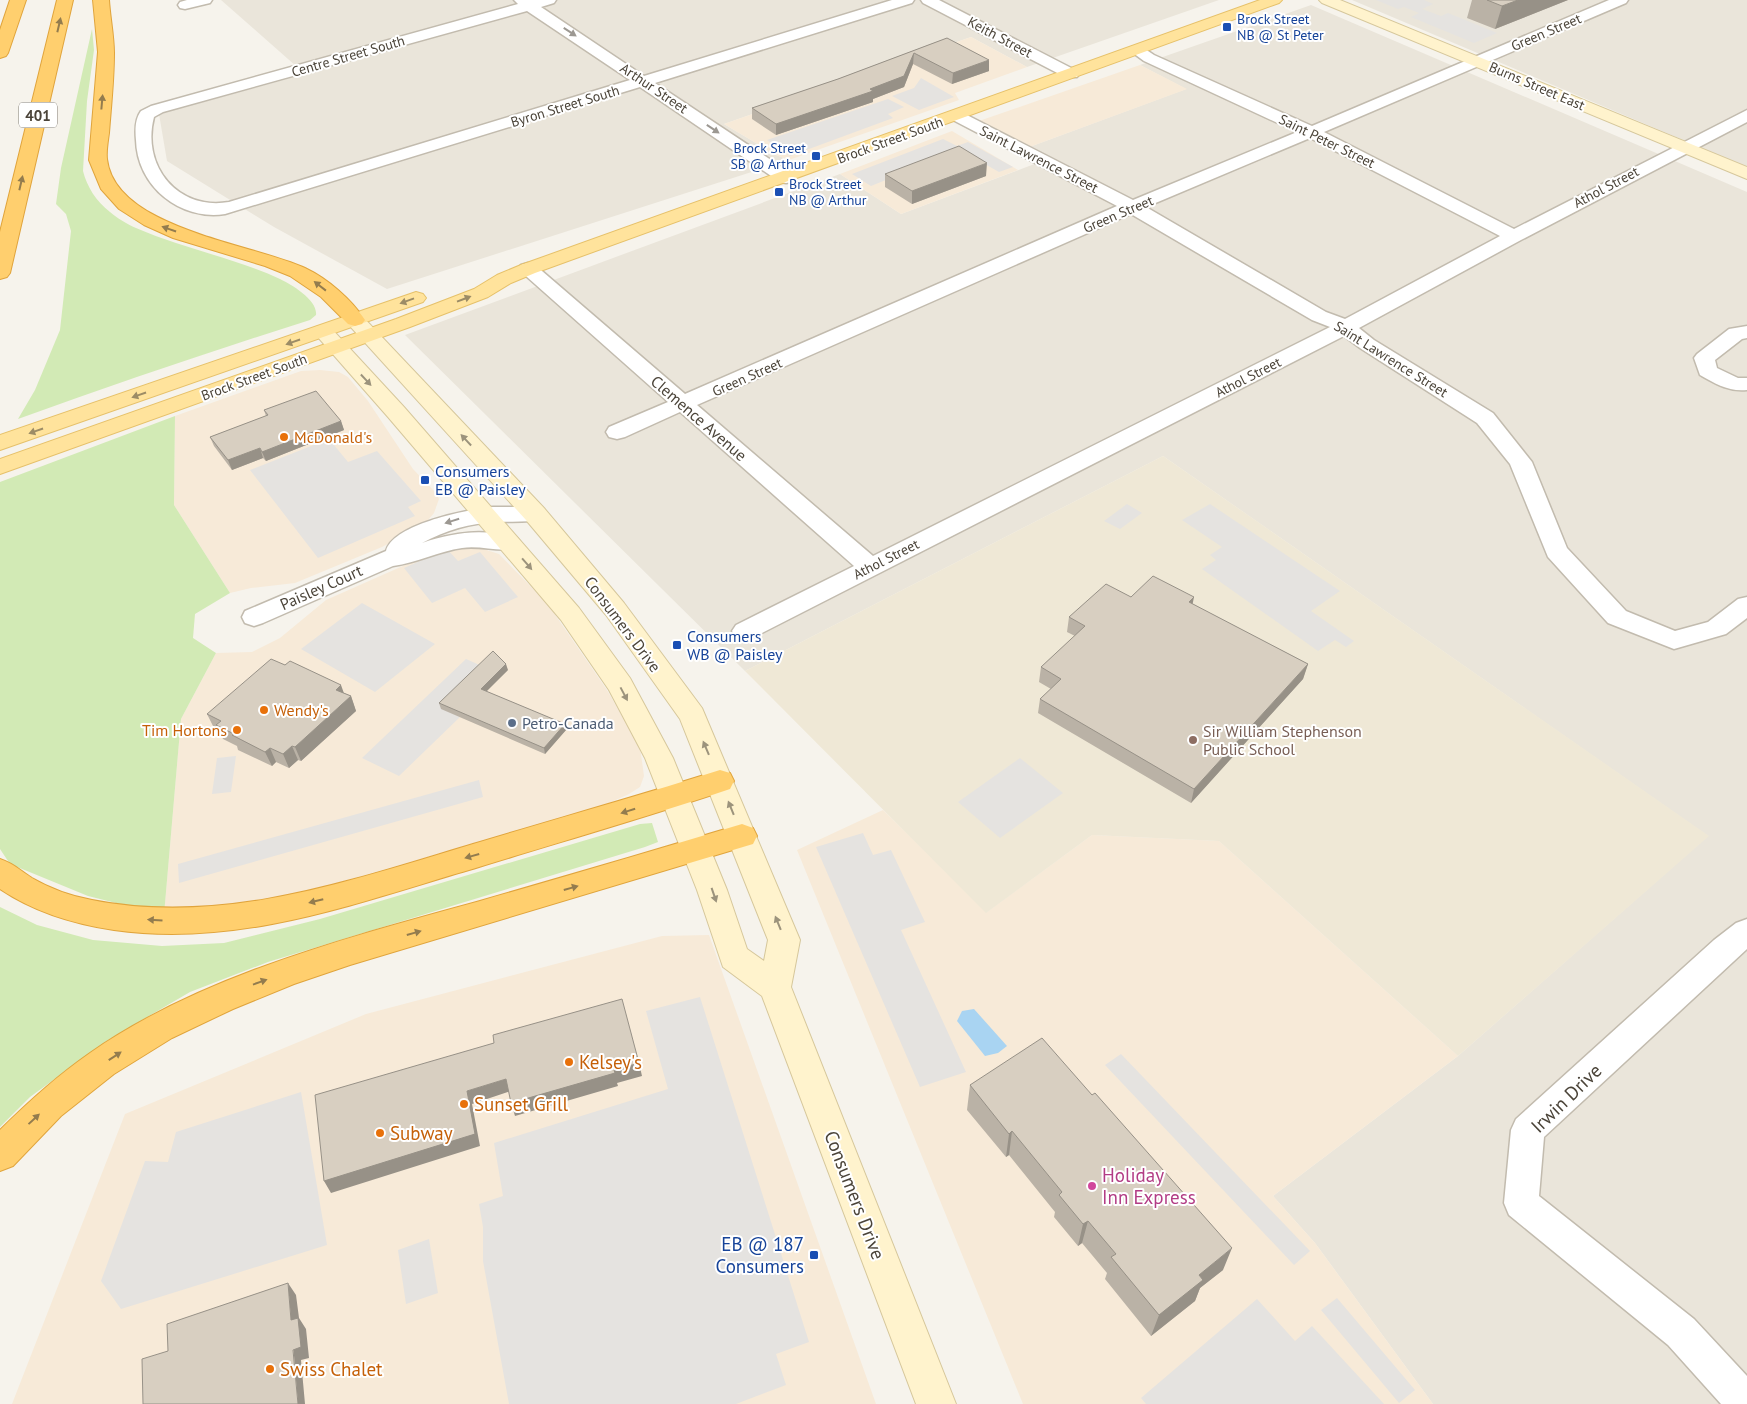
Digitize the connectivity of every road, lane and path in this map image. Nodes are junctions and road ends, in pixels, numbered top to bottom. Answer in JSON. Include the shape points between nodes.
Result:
{"nodes":[{"id":1,"x":18,"y":0,"type":"edge"},
{"id":2,"x":65,"y":0,"type":"edge"},
{"id":3,"x":101,"y":0,"type":"edge"},
{"id":4,"x":205,"y":0,"type":"edge"},
{"id":5,"x":549,"y":0,"type":"edge"},
{"id":6,"x":907,"y":0,"type":"edge"},
{"id":7,"x":928,"y":0,"type":"edge"},
{"id":8,"x":1274,"y":0,"type":"edge"},
{"id":9,"x":1327,"y":0,"type":"edge"},
{"id":10,"x":1620,"y":0,"type":"edge"},
{"id":11,"x":525,"y":3,"type":"edge"},
{"id":12,"x":185,"y":5,"type":"dead end"},
{"id":13,"x":1137,"y":50,"type":"junction"},
{"id":14,"x":0,"y":53,"type":"edge"},
{"id":15,"x":1479,"y":62,"type":"junction"},
{"id":16,"x":1071,"y":74,"type":"junction"},
{"id":17,"x":644,"y":82,"type":"junction"},
{"id":18,"x":147,"y":114,"type":"joint"},
{"id":19,"x":1747,"y":115,"type":"edge"},
{"id":20,"x":957,"y":116,"type":"junction"},
{"id":21,"x":1311,"y":133,"type":"junction"},
{"id":22,"x":1684,"y":147,"type":"junction"},
{"id":23,"x":1747,"y":174,"type":"edge"},
{"id":24,"x":786,"y":178,"type":"junction"},
{"id":25,"x":1134,"y":208,"type":"junction"},
{"id":26,"x":10,"y":230,"type":"junction"},
{"id":27,"x":1514,"y":236,"type":"junction"},
{"id":28,"x":528,"y":270,"type":"junction"},
{"id":29,"x":0,"y":274,"type":"edge"},
{"id":30,"x":0,"y":291,"type":"edge"},
{"id":31,"x":1346,"y":327,"type":"junction"},
{"id":32,"x":362,"y":328,"type":"junction"},
{"id":33,"x":1747,"y":332,"type":"edge"},
{"id":34,"x":330,"y":339,"type":"junction"},
{"id":35,"x":1747,"y":384,"type":"edge"},
{"id":36,"x":684,"y":404,"type":"junction"},
{"id":37,"x":617,"y":432,"type":"dead end"},
{"id":38,"x":0,"y":443,"type":"edge"},
{"id":39,"x":0,"y":467,"type":"edge"},
{"id":40,"x":483,"y":514,"type":"junction"},
{"id":41,"x":535,"y":514,"type":"junction"},
{"id":42,"x":509,"y":543,"type":"junction"},
{"id":43,"x":389,"y":558,"type":"junction"},
{"id":44,"x":870,"y":567,"type":"junction"},
{"id":45,"x":1747,"y":605,"type":"edge"},
{"id":46,"x":254,"y":617,"type":"dead end"},
{"id":47,"x":745,"y":631,"type":"dead end"},
{"id":48,"x":720,"y":781,"type":"junction"},
{"id":49,"x":674,"y":796,"type":"junction"},
{"id":50,"x":742,"y":836,"type":"junction"},
{"id":51,"x":696,"y":849,"type":"junction"},
{"id":52,"x":0,"y":872,"type":"edge"},
{"id":53,"x":1747,"y":932,"type":"edge"},
{"id":54,"x":775,"y":987,"type":"junction"},
{"id":55,"x":0,"y":1154,"type":"edge"},
{"id":56,"x":936,"y":1404,"type":"edge"},
{"id":57,"x":1747,"y":1404,"type":"edge"}],
"edges":[{"from":1,"to":14,"type":"highway"},
{"from":26,"to":2,"type":"highway","number":"401","one_way":true},
{"from":32,"to":3,"type":"highway","one_way":true,"via":[[328,293],[296,272],[141,218],[104,183],[98,160],[106,52]]},
{"from":4,"to":12,"type":"street"},
{"from":5,"to":11,"type":"street","name":"Centre Street South"},
{"from":6,"to":17,"type":"street","name":"Byron Street South"},
{"from":7,"to":16,"type":"street","name":"Keith Street"},
{"from":8,"to":13,"type":"main road","name":"Brock Street South"},
{"from":9,"to":15,"type":"main road","name":"Burns Street East"},
{"from":10,"to":15,"type":"street","name":"Green Street"},
{"from":11,"to":17,"type":"street","name":"Arthur Street","one_way":true},
{"from":11,"to":18,"type":"street","name":"Centre Street South"},
{"from":13,"to":16,"type":"main road","name":"Brock Street South"},
{"from":13,"to":21,"type":"street","name":"Saint Peter Street"},
{"from":15,"to":21,"type":"street","name":"Green Street"},
{"from":15,"to":22,"type":"main road","name":"Burns Street East"},
{"from":16,"to":20,"type":"main road","name":"Brock Street South"},
{"from":17,"to":18,"type":"street","name":"Byron Street South","via":[[223,209],[201,209],[165,191],[155,179],[144,155],[144,120]]},
{"from":17,"to":24,"type":"street","name":"Arthur Street","one_way":true},
{"from":19,"to":22,"type":"street","name":"Athol Street"},
{"from":20,"to":24,"type":"main road","name":"Brock Street South"},
{"from":20,"to":25,"type":"street","name":"Saint Lawrence Street"},
{"from":21,"to":25,"type":"street","name":"Green Street"},
{"from":21,"to":27,"type":"street","name":"Saint Peter Street"},
{"from":22,"to":23,"type":"main road","name":"Burns Street East"},
{"from":22,"to":27,"type":"street","name":"Athol Street"},
{"from":24,"to":28,"type":"main road","name":"Brock Street South"},
{"from":25,"to":31,"type":"street","name":"Saint Lawrence Street","via":[[1319,316]]},
{"from":25,"to":36,"type":"street","name":"Green Street"},
{"from":26,"to":29,"type":"highway","number":"401"},
{"from":26,"to":30,"type":"highway"},
{"from":27,"to":31,"type":"street","name":"Athol Street"},
{"from":28,"to":32,"type":"main road","name":"Brock Street South","via":[[481,293]]},
{"from":28,"to":36,"type":"street","name":"Clemence Avenue"},
{"from":31,"to":44,"type":"street","name":"Athol Street"},
{"from":31,"to":45,"type":"street","name":"Saint Lawrence Street","via":[[1367,344],[1486,418],[1521,462],[1556,551],[1617,617],[1674,640],[1717,628]]},
{"from":32,"to":34,"type":"main road","name":"Brock Street South"},
{"from":41,"to":32,"type":"main road","name":"Consumers Drive","one_way":true},
{"from":33,"to":35,"type":"street","via":[[1736,333],[1704,358],[1707,371],[1735,384]]},
{"from":34,"to":38,"type":"main road","name":"Brock Street South","one_way":true},
{"from":34,"to":39,"type":"main road","name":"Brock Street South"},
{"from":34,"to":40,"type":"main road","one_way":true},
{"from":36,"to":37,"type":"street","name":"Green Street"},
{"from":36,"to":44,"type":"street","name":"Clemence Avenue"},
{"from":40,"to":41,"type":"street","name":"Paisley Court"},
{"from":40,"to":42,"type":"main road"},
{"from":40,"to":43,"type":"street","name":"Paisley Court","one_way":true,"via":[[452,520],[407,540]]},
{"from":48,"to":41,"type":"main road","name":"Consumers Drive","one_way":true,"via":[[692,715],[615,609]]},
{"from":42,"to":43,"type":"street","name":"Paisley Court","via":[[459,540],[406,557]]},
{"from":42,"to":49,"type":"main road","one_way":true,"via":[[570,614],[620,685]]},
{"from":43,"to":46,"type":"street","name":"Paisley Court"},
{"from":44,"to":47,"type":"street","name":"Athol Street"},
{"from":48,"to":49,"type":"highway"},
{"from":50,"to":48,"type":"main road","name":"Consumers Drive","one_way":true},
{"from":49,"to":51,"type":"main road"},
{"from":49,"to":52,"type":"highway","one_way":true,"via":[[339,895],[262,914],[205,921],[113,917],[74,909],[41,898]]},
{"from":50,"to":51,"type":"highway"},
{"from":54,"to":50,"type":"main road","name":"Consumers Drive","one_way":true,"via":[[784,940]]},
{"from":51,"to":54,"type":"main road","one_way":true,"via":[[734,957]]},
{"from":55,"to":51,"type":"highway","one_way":true,"via":[[74,1082],[190,1012],[255,984],[357,949]]},
{"from":53,"to":57,"type":"street","name":"Irwin Drive","via":[[1528,1130],[1521,1204],[1680,1332]]},
{"from":54,"to":56,"type":"main road","name":"Consumers Drive"}]}
